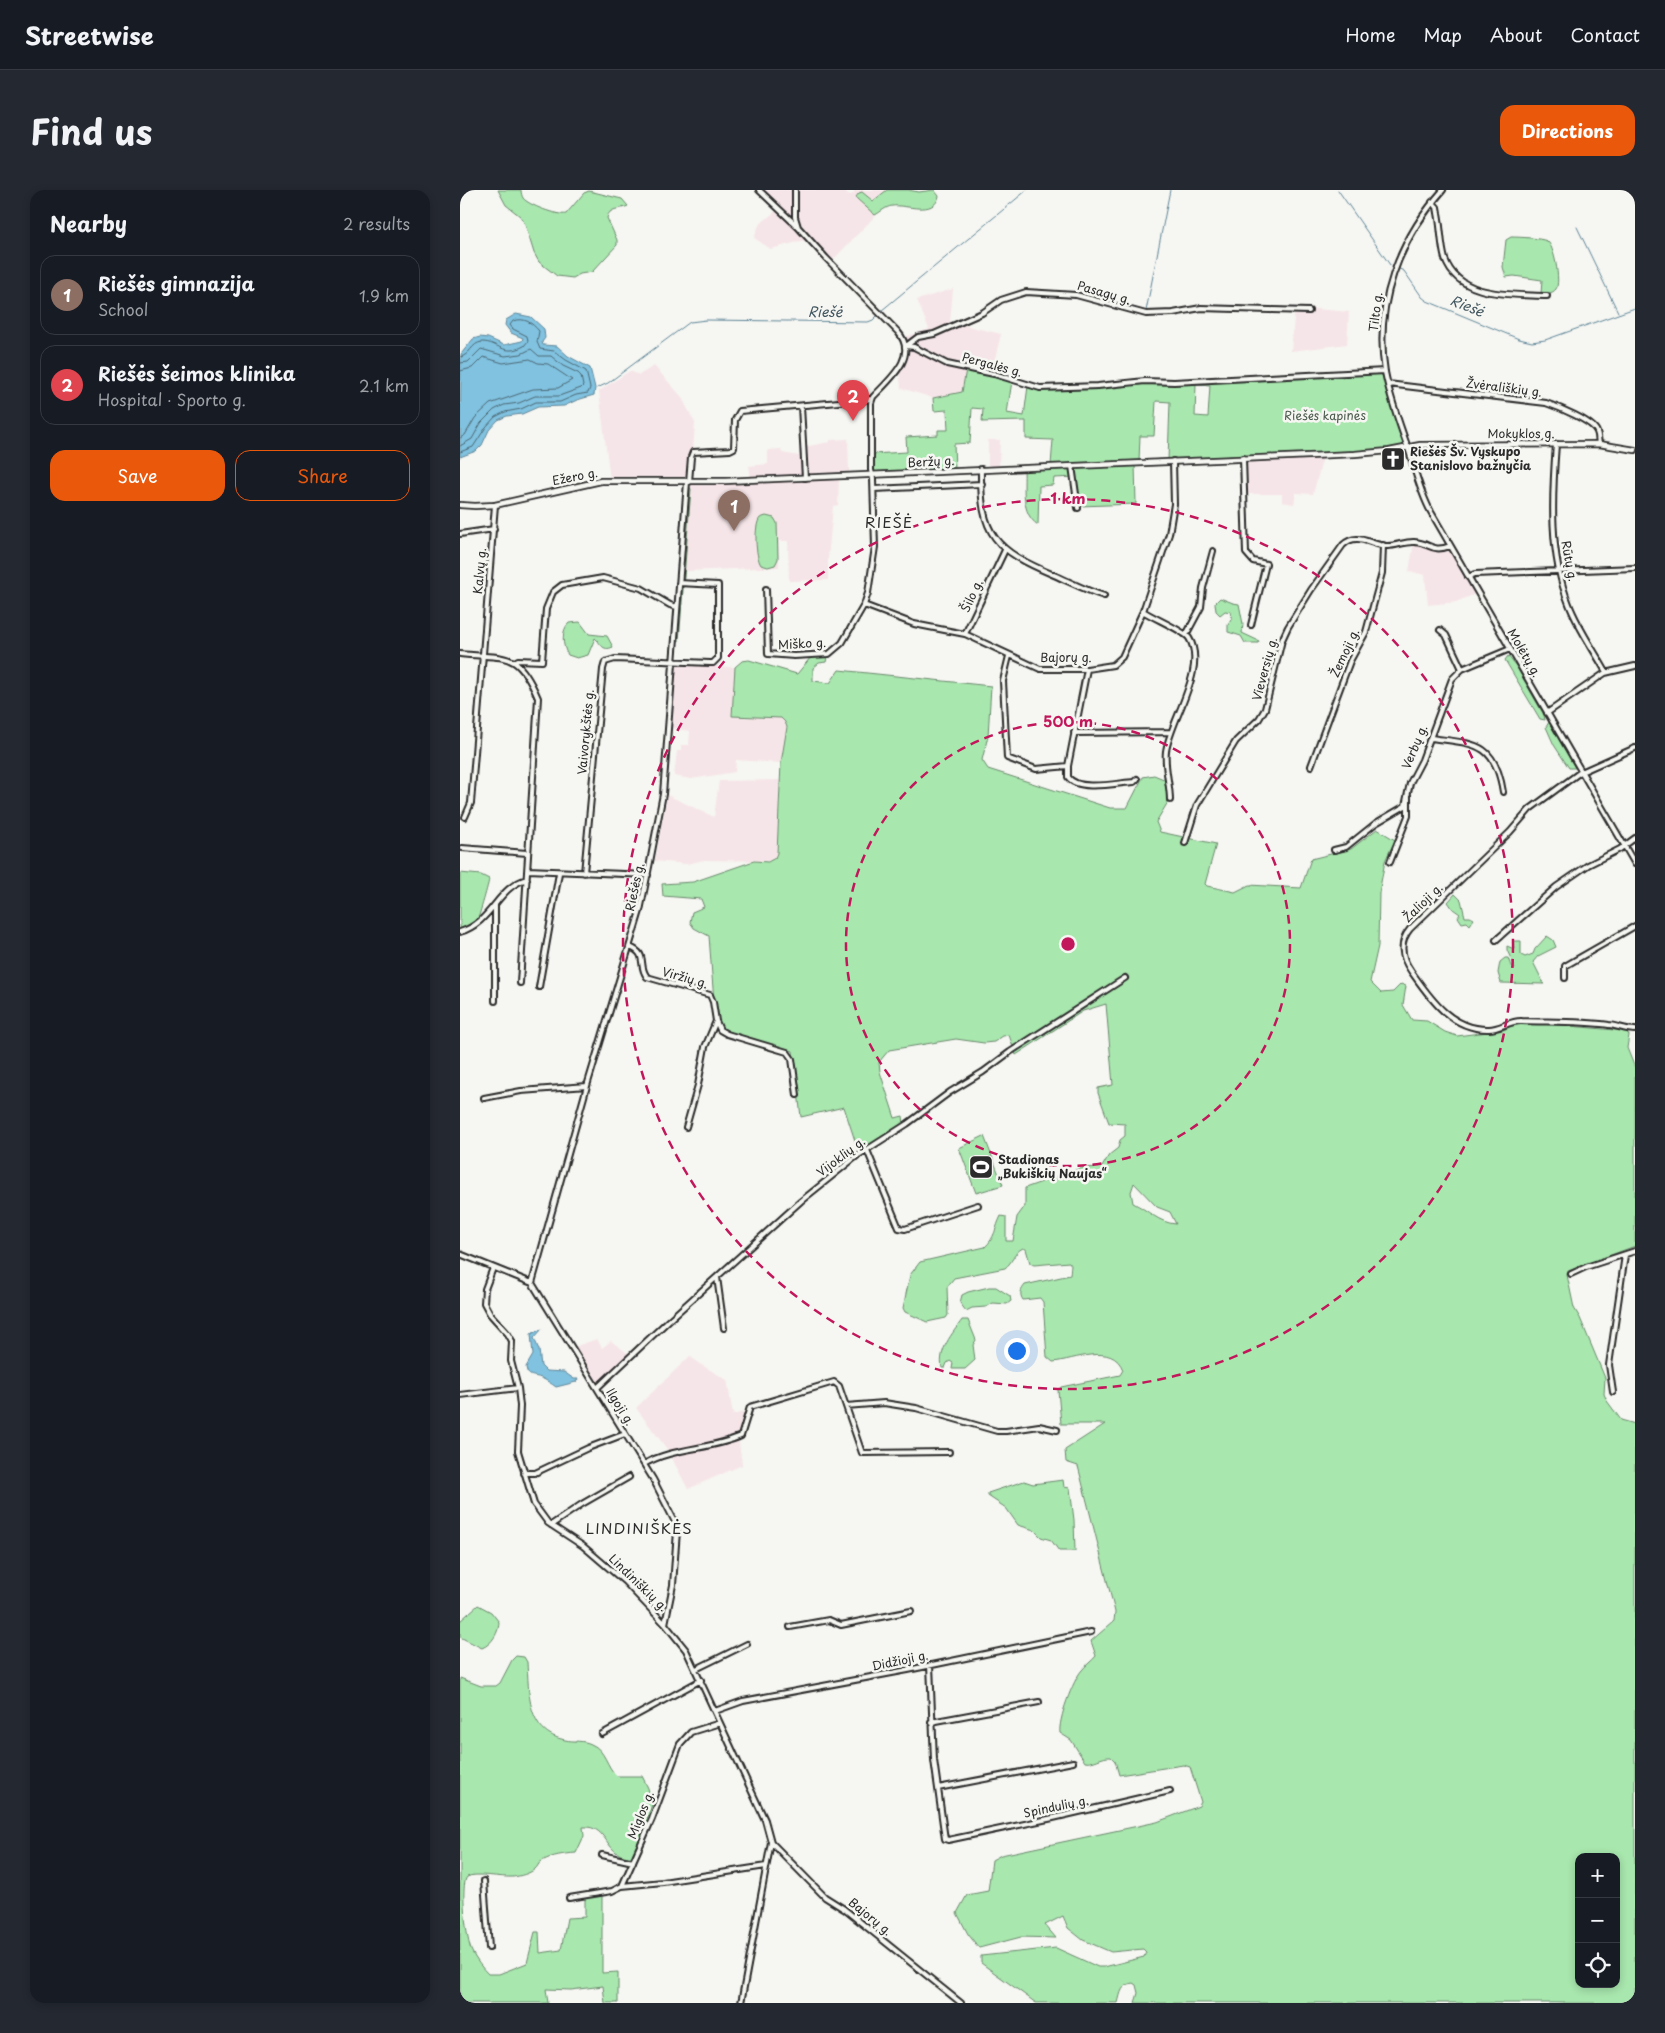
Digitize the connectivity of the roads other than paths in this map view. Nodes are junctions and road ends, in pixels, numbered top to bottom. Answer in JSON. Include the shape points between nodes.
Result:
{"nodes":[{"id":1,"x":759,"y":190,"type":"edge"},
{"id":2,"x":795,"y":190,"type":"edge"},
{"id":3,"x":1442,"y":190,"type":"edge"},
{"id":4,"x":1432,"y":202,"type":"junction"},
{"id":5,"x":798,"y":227,"type":"junction"},
{"id":6,"x":1547,"y":296,"type":"dead end"},
{"id":7,"x":1308,"y":311,"type":"dead end"},
{"id":8,"x":906,"y":346,"type":"junction"},
{"id":9,"x":1385,"y":371,"type":"junction"},
{"id":10,"x":1388,"y":384,"type":"junction"},
{"id":11,"x":872,"y":399,"type":"junction"},
{"id":12,"x":801,"y":406,"type":"junction"},
{"id":13,"x":1556,"y":444,"type":"junction"},
{"id":14,"x":1599,"y":444,"type":"junction"},
{"id":15,"x":1407,"y":447,"type":"junction"},
{"id":16,"x":1635,"y":450,"type":"edge"},
{"id":17,"x":1243,"y":458,"type":"junction"},
{"id":18,"x":1173,"y":461,"type":"junction"},
{"id":19,"x":1072,"y":466,"type":"junction"},
{"id":20,"x":981,"y":469,"type":"junction"},
{"id":21,"x":872,"y":474,"type":"junction"},
{"id":22,"x":805,"y":478,"type":"junction"},
{"id":23,"x":688,"y":482,"type":"junction"},
{"id":24,"x":982,"y":484,"type":"junction"},
{"id":25,"x":874,"y":490,"type":"junction"},
{"id":26,"x":460,"y":505,"type":"edge"},
{"id":27,"x":495,"y":505,"type":"junction"},
{"id":28,"x":1078,"y":508,"type":"dead end"},
{"id":29,"x":494,"y":529,"type":"junction"},
{"id":30,"x":460,"y":534,"type":"edge"},
{"id":31,"x":1383,"y":545,"type":"junction"},
{"id":32,"x":1450,"y":546,"type":"junction"},
{"id":33,"x":1005,"y":550,"type":"junction"},
{"id":34,"x":1213,"y":551,"type":"dead end"},
{"id":35,"x":1635,"y":568,"type":"edge"},
{"id":36,"x":1560,"y":571,"type":"junction"},
{"id":37,"x":1468,"y":577,"type":"junction"},
{"id":38,"x":680,"y":583,"type":"junction"},
{"id":39,"x":766,"y":589,"type":"dead end"},
{"id":40,"x":1104,"y":596,"type":"dead end"},
{"id":41,"x":864,"y":605,"type":"junction"},
{"id":42,"x":677,"y":607,"type":"junction"},
{"id":43,"x":1143,"y":611,"type":"junction"},
{"id":44,"x":1251,"y":625,"type":"dead end"},
{"id":45,"x":1440,"y":630,"type":"dead end"},
{"id":46,"x":965,"y":634,"type":"junction"},
{"id":47,"x":1186,"y":635,"type":"junction"},
{"id":48,"x":1510,"y":648,"type":"junction"},
{"id":49,"x":460,"y":654,"type":"edge"},
{"id":50,"x":483,"y":655,"type":"junction"},
{"id":51,"x":1010,"y":656,"type":"junction"},
{"id":52,"x":515,"y":662,"type":"junction"},
{"id":53,"x":673,"y":662,"type":"junction"},
{"id":54,"x":1635,"y":666,"type":"edge"},
{"id":55,"x":1086,"y":669,"type":"junction"},
{"id":56,"x":1462,"y":669,"type":"junction"},
{"id":57,"x":1606,"y":672,"type":"junction"},
{"id":58,"x":1547,"y":713,"type":"junction"},
{"id":59,"x":1171,"y":732,"type":"junction"},
{"id":60,"x":1074,"y":733,"type":"junction"},
{"id":61,"x":1431,"y":738,"type":"junction"},
{"id":62,"x":1635,"y":748,"type":"edge"},
{"id":63,"x":1068,"y":766,"type":"junction"},
{"id":64,"x":1311,"y":766,"type":"dead end"},
{"id":65,"x":1581,"y":772,"type":"junction"},
{"id":66,"x":1137,"y":779,"type":"dead end"},
{"id":67,"x":1503,"y":792,"type":"dead end"},
{"id":68,"x":1408,"y":794,"type":"junction"},
{"id":69,"x":1170,"y":800,"type":"dead end"},
{"id":70,"x":465,"y":817,"type":"dead end"},
{"id":71,"x":1635,"y":838,"type":"edge"},
{"id":72,"x":1185,"y":843,"type":"dead end"},
{"id":73,"x":1624,"y":845,"type":"junction"},
{"id":74,"x":462,"y":848,"type":"dead end"},
{"id":75,"x":1334,"y":850,"type":"dead end"},
{"id":76,"x":527,"y":853,"type":"junction"},
{"id":77,"x":1390,"y":862,"type":"dead end"},
{"id":78,"x":1635,"y":864,"type":"edge"},
{"id":79,"x":528,"y":870,"type":"junction"},
{"id":80,"x":559,"y":872,"type":"junction"},
{"id":81,"x":584,"y":873,"type":"junction"},
{"id":82,"x":648,"y":875,"type":"junction"},
{"id":83,"x":527,"y":879,"type":"junction"},
{"id":84,"x":495,"y":905,"type":"junction"},
{"id":85,"x":1635,"y":926,"type":"edge"},
{"id":86,"x":460,"y":932,"type":"edge"},
{"id":87,"x":1496,"y":940,"type":"dead end"},
{"id":88,"x":630,"y":947,"type":"junction"},
{"id":89,"x":1125,"y":978,"type":"dead end"},
{"id":90,"x":1565,"y":978,"type":"dead end"},
{"id":91,"x":520,"y":983,"type":"dead end"},
{"id":92,"x":539,"y":987,"type":"dead end"},
{"id":93,"x":495,"y":1001,"type":"dead end"},
{"id":94,"x":716,"y":1021,"type":"junction"},
{"id":95,"x":1635,"y":1030,"type":"edge"},
{"id":96,"x":587,"y":1086,"type":"junction"},
{"id":97,"x":797,"y":1095,"type":"dead end"},
{"id":98,"x":484,"y":1098,"type":"dead end"},
{"id":99,"x":686,"y":1127,"type":"dead end"},
{"id":100,"x":867,"y":1150,"type":"junction"},
{"id":101,"x":978,"y":1205,"type":"dead end"},
{"id":102,"x":1635,"y":1251,"type":"edge"},
{"id":103,"x":460,"y":1254,"type":"edge"},
{"id":104,"x":1625,"y":1255,"type":"junction"},
{"id":105,"x":493,"y":1268,"type":"junction"},
{"id":106,"x":1571,"y":1274,"type":"dead end"},
{"id":107,"x":717,"y":1277,"type":"junction"},
{"id":108,"x":532,"y":1283,"type":"junction"},
{"id":109,"x":724,"y":1328,"type":"dead end"},
{"id":110,"x":518,"y":1388,"type":"junction"},
{"id":111,"x":597,"y":1388,"type":"junction"},
{"id":112,"x":1613,"y":1392,"type":"dead end"},
{"id":113,"x":460,"y":1395,"type":"edge"},
{"id":114,"x":846,"y":1406,"type":"junction"},
{"id":115,"x":1057,"y":1430,"type":"dead end"},
{"id":116,"x":625,"y":1434,"type":"junction"},
{"id":117,"x":949,"y":1452,"type":"dead end"},
{"id":118,"x":644,"y":1464,"type":"junction"},
{"id":119,"x":524,"y":1472,"type":"junction"},
{"id":120,"x":535,"y":1473,"type":"junction"},
{"id":121,"x":629,"y":1478,"type":"dead end"},
{"id":122,"x":529,"y":1486,"type":"junction"},
{"id":123,"x":550,"y":1525,"type":"junction"},
{"id":124,"x":911,"y":1610,"type":"dead end"},
{"id":125,"x":665,"y":1624,"type":"junction"},
{"id":126,"x":790,"y":1627,"type":"dead end"},
{"id":127,"x":1091,"y":1632,"type":"dead end"},
{"id":128,"x":747,"y":1644,"type":"dead end"},
{"id":129,"x":930,"y":1665,"type":"junction"},
{"id":130,"x":696,"y":1669,"type":"junction"},
{"id":131,"x":701,"y":1680,"type":"junction"},
{"id":132,"x":1039,"y":1702,"type":"dead end"},
{"id":133,"x":715,"y":1710,"type":"junction"},
{"id":134,"x":931,"y":1722,"type":"junction"},
{"id":135,"x":720,"y":1723,"type":"junction"},
{"id":136,"x":602,"y":1734,"type":"dead end"},
{"id":137,"x":1073,"y":1762,"type":"dead end"},
{"id":138,"x":938,"y":1788,"type":"junction"},
{"id":139,"x":1170,"y":1791,"type":"dead end"},
{"id":140,"x":771,"y":1842,"type":"junction"},
{"id":141,"x":602,"y":1855,"type":"dead end"},
{"id":142,"x":632,"y":1862,"type":"junction"},
{"id":143,"x":766,"y":1866,"type":"junction"},
{"id":144,"x":484,"y":1881,"type":"dead end"},
{"id":145,"x":622,"y":1886,"type":"junction"},
{"id":146,"x":569,"y":1898,"type":"dead end"},
{"id":147,"x":489,"y":1948,"type":"dead end"},
{"id":148,"x":741,"y":2003,"type":"edge"},
{"id":149,"x":961,"y":2003,"type":"edge"}],
"edges":[{"from":1,"to":5,"type":"street"},
{"from":2,"to":5,"type":"street","via":[[794,217]]},
{"from":3,"to":4,"type":"street","name":"Tilto g."},
{"from":4,"to":6,"type":"street","via":[[1437,207],[1444,257],[1457,279],[1478,290]]},
{"from":4,"to":9,"type":"street","name":"Tilto g.","via":[[1415,226],[1395,267],[1386,299]]},
{"from":5,"to":8,"type":"street","via":[[902,336]]},
{"from":7,"to":8,"type":"street","name":"Pasagų g.","via":[[1201,308],[1146,314],[1076,295],[1026,292],[1001,300],[982,313],[934,334],[918,337]]},
{"from":8,"to":9,"type":"street","name":"Pergalės g.","via":[[947,364],[994,374],[1028,386],[1051,388]]},
{"from":8,"to":11,"type":"street","via":[[903,362]]},
{"from":9,"to":10,"type":"street","name":"Tilto g."},
{"from":10,"to":14,"type":"street","name":"Žvėrališkių g.","via":[[1546,403],[1591,425],[1597,432]]},
{"from":10,"to":15,"type":"street","name":"Tilto g."},
{"from":11,"to":12,"type":"street"},
{"from":11,"to":21,"type":"street","name":"Miško g."},
{"from":12,"to":22,"type":"street"},
{"from":12,"to":23,"type":"street","via":[[740,411],[735,420],[734,448],[693,452]]},
{"from":13,"to":14,"type":"main road","name":"Mokyklos g."},
{"from":13,"to":15,"type":"main road","name":"Mokyklos g."},
{"from":13,"to":36,"type":"street","name":"Rūtų g.","via":[[1554,521]]},
{"from":14,"to":16,"type":"main road","name":"Mokyklos g."},
{"from":15,"to":17,"type":"main road","name":"Mokyklos g.","via":[[1362,454]]},
{"from":15,"to":32,"type":"street","name":"Molėtų g.","via":[[1424,500]]},
{"from":17,"to":18,"type":"main road","name":"Beržų g."},
{"from":17,"to":44,"type":"street","via":[[1246,553],[1253,560],[1266,564]]},
{"from":18,"to":19,"type":"main road","name":"Beržų g."},
{"from":18,"to":43,"type":"street","via":[[1173,520]]},
{"from":19,"to":20,"type":"main road","name":"Beržų g."},
{"from":19,"to":28,"type":"street"},
{"from":20,"to":21,"type":"main road","name":"Beržų g."},
{"from":20,"to":24,"type":"street"},
{"from":21,"to":22,"type":"main road","name":"Beržų g."},
{"from":21,"to":25,"type":"street","name":"Miško g."},
{"from":22,"to":23,"type":"main road","name":"Beržų g."},
{"from":23,"to":27,"type":"main road","name":"Ežero g.","via":[[597,482]]},
{"from":23,"to":38,"type":"street","name":"Riešės g."},
{"from":24,"to":25,"type":"street"},
{"from":24,"to":33,"type":"street","via":[[986,522]]},
{"from":25,"to":41,"type":"street","name":"Miško g.","via":[[875,547]]},
{"from":26,"to":27,"type":"main road","name":"Ežero g."},
{"from":27,"to":29,"type":"street","name":"Kalvų g."},
{"from":29,"to":30,"type":"street"},
{"from":29,"to":50,"type":"street","name":"Kalvų g."},
{"from":31,"to":32,"type":"street","name":"Vieversių g.","via":[[1414,542],[1433,548]]},
{"from":31,"to":64,"type":"street","name":"Žemoji g.","via":[[1382,573],[1366,632],[1350,661]]},
{"from":31,"to":72,"type":"street","name":"Vieversių g.","via":[[1349,540],[1311,590],[1282,640],[1265,708],[1259,719],[1236,741],[1197,805]]},
{"from":32,"to":37,"type":"street","name":"Molėtų g."},
{"from":33,"to":40,"type":"street","via":[[1027,564]]},
{"from":33,"to":46,"type":"street","name":"Šilo g."},
{"from":34,"to":47,"type":"street","via":[[1201,607]]},
{"from":35,"to":36,"type":"street"},
{"from":36,"to":37,"type":"street","via":[[1475,574]]},
{"from":36,"to":57,"type":"street","name":"Rūtų g.","via":[[1568,604]]},
{"from":37,"to":48,"type":"street","name":"Molėtų g."},
{"from":38,"to":42,"type":"street","name":"Riešės g."},
{"from":38,"to":53,"type":"street","via":[[718,585],[718,652],[716,661],[710,664]]},
{"from":39,"to":41,"type":"street","name":"Miško g.","via":[[767,652],[770,656],[832,653],[842,643]]},
{"from":41,"to":46,"type":"street","via":[[914,624]]},
{"from":42,"to":52,"type":"street","via":[[641,588],[603,578],[562,585],[555,590],[548,604],[542,661]]},
{"from":42,"to":53,"type":"street","name":"Riešės g."},
{"from":43,"to":47,"type":"street"},
{"from":43,"to":55,"type":"street","name":"Bajorų g.","via":[[1120,660],[1109,666]]},
{"from":45,"to":56,"type":"street","via":[[1446,635]]},
{"from":46,"to":51,"type":"street","name":"Bajorų g."},
{"from":47,"to":59,"type":"street","via":[[1193,647],[1194,670]]},
{"from":48,"to":56,"type":"street"},
{"from":48,"to":58,"type":"street","name":"Molėtų g."},
{"from":49,"to":50,"type":"street"},
{"from":50,"to":52,"type":"street"},
{"from":50,"to":70,"type":"street","name":"Kalvų g.","via":[[471,803]]},
{"from":51,"to":55,"type":"street","name":"Bajorų g.","via":[[1040,669]]},
{"from":51,"to":63,"type":"street","via":[[1003,681],[1006,758],[1036,769]]},
{"from":52,"to":76,"type":"street","via":[[538,698]]},
{"from":53,"to":81,"type":"street","name":"Vaivorykštės g.","via":[[615,659],[604,665]]},
{"from":53,"to":82,"type":"street","name":"Riešės g.","via":[[663,794]]},
{"from":54,"to":57,"type":"street"},
{"from":55,"to":60,"type":"street"},
{"from":56,"to":61,"type":"street","name":"Verbų g.","via":[[1452,679]]},
{"from":57,"to":58,"type":"street"},
{"from":58,"to":65,"type":"street","name":"Molėtų g."},
{"from":59,"to":60,"type":"street"},
{"from":59,"to":69,"type":"street","via":[[1166,752]]},
{"from":60,"to":63,"type":"street"},
{"from":61,"to":67,"type":"street","via":[[1473,744],[1489,752]]},
{"from":61,"to":68,"type":"street","name":"Verbų g."},
{"from":62,"to":65,"type":"street","name":"Žalioji g."},
{"from":63,"to":66,"type":"street","via":[[1068,777],[1080,785],[1134,782]]},
{"from":65,"to":73,"type":"street","name":"Molėtų g."},
{"from":65,"to":95,"type":"street","name":"Žalioji g.","via":[[1530,809],[1410,929],[1403,943],[1403,954],[1431,999],[1444,1013],[1466,1026],[1495,1029],[1519,1020],[1609,1025]]},
{"from":68,"to":75,"type":"street","name":"Verbų g.","via":[[1406,806],[1376,823],[1346,847]]},
{"from":68,"to":77,"type":"street","via":[[1408,816]]},
{"from":71,"to":73,"type":"street"},
{"from":73,"to":78,"type":"street","name":"Molėtų g."},
{"from":73,"to":87,"type":"street","via":[[1556,887]]},
{"from":74,"to":76,"type":"street"},
{"from":76,"to":79,"type":"street"},
{"from":79,"to":80,"type":"street"},
{"from":79,"to":83,"type":"street"},
{"from":80,"to":81,"type":"street"},
{"from":80,"to":92,"type":"street"},
{"from":81,"to":82,"type":"street"},
{"from":82,"to":88,"type":"street","name":"Riešės g."},
{"from":83,"to":84,"type":"street","via":[[512,884]]},
{"from":83,"to":91,"type":"street"},
{"from":84,"to":86,"type":"street","via":[[478,924]]},
{"from":84,"to":93,"type":"street"},
{"from":85,"to":90,"type":"street","via":[[1565,966]]},
{"from":88,"to":94,"type":"street","name":"Viržių g.","via":[[642,956],[647,977],[710,995]]},
{"from":88,"to":96,"type":"street","name":"Riešės g."},
{"from":89,"to":100,"type":"street","name":"Vijoklių g."},
{"from":94,"to":97,"type":"street","via":[[720,1030],[727,1034],[787,1052],[792,1059]]},
{"from":94,"to":99,"type":"street","via":[[705,1047]]},
{"from":96,"to":98,"type":"street","via":[[521,1091]]},
{"from":96,"to":108,"type":"street","name":"Riešės g."},
{"from":100,"to":101,"type":"street","via":[[899,1228],[905,1229]]},
{"from":100,"to":107,"type":"street","name":"Vijoklių g.","via":[[801,1201]]},
{"from":102,"to":104,"type":"street"},
{"from":103,"to":105,"type":"street"},
{"from":104,"to":106,"type":"street"},
{"from":104,"to":112,"type":"street","via":[[1609,1365]]},
{"from":105,"to":108,"type":"street"},
{"from":105,"to":110,"type":"street","name":"Lindiniškių g.","via":[[485,1288],[484,1303],[510,1338],[511,1361]]},
{"from":107,"to":109,"type":"street"},
{"from":107,"to":111,"type":"street","name":"Vijoklių g."},
{"from":108,"to":111,"type":"street","name":"Ilgoji g."},
{"from":110,"to":113,"type":"street"},
{"from":110,"to":119,"type":"street","name":"Lindiniškių g.","via":[[521,1419],[518,1452]]},
{"from":111,"to":116,"type":"street","name":"Ilgoji g."},
{"from":114,"to":115,"type":"street","via":[[884,1403],[916,1408],[997,1431],[1039,1426]]},
{"from":114,"to":117,"type":"street","via":[[862,1453]]},
{"from":114,"to":118,"type":"street","via":[[839,1386],[834,1382],[750,1408],[741,1436],[668,1454]]},
{"from":116,"to":118,"type":"street","name":"Ilgoji g."},
{"from":116,"to":120,"type":"street"},
{"from":118,"to":125,"type":"street","name":"Ilgoji g.","via":[[677,1531],[673,1585]]},
{"from":119,"to":120,"type":"street"},
{"from":119,"to":122,"type":"street","name":"Lindiniškių g."},
{"from":120,"to":122,"type":"street"},
{"from":121,"to":123,"type":"street"},
{"from":122,"to":123,"type":"street","name":"Lindiniškių g.","via":[[538,1512]]},
{"from":123,"to":125,"type":"street","name":"Lindiniškių g.","via":[[588,1549]]},
{"from":124,"to":126,"type":"street","via":[[842,1625],[829,1620]]},
{"from":125,"to":130,"type":"street","name":"Lindiniškių g.","via":[[686,1650]]},
{"from":127,"to":129,"type":"street","name":"Didžioji g."},
{"from":128,"to":130,"type":"street"},
{"from":129,"to":133,"type":"street","name":"Didžioji g.","via":[[743,1701]]},
{"from":129,"to":134,"type":"street"},
{"from":130,"to":131,"type":"street","name":"Lindiniškių g."},
{"from":131,"to":133,"type":"street","name":"Lindiniškių g."},
{"from":131,"to":136,"type":"street"},
{"from":132,"to":134,"type":"street"},
{"from":133,"to":135,"type":"street","name":"Lindiniškių g."},
{"from":134,"to":138,"type":"street"},
{"from":135,"to":140,"type":"street","name":"Lindiniškių g.","via":[[765,1820]]},
{"from":135,"to":142,"type":"street","name":"Miglos g.","via":[[691,1732],[680,1744]]},
{"from":137,"to":138,"type":"street"},
{"from":138,"to":139,"type":"street","name":"Spindulių g.","via":[[945,1838],[948,1840]]},
{"from":140,"to":143,"type":"street"},
{"from":140,"to":149,"type":"street","name":"Bajorų g.","via":[[825,1897]]},
{"from":141,"to":142,"type":"street"},
{"from":142,"to":145,"type":"street","name":"Miglos g."},
{"from":143,"to":145,"type":"street"},
{"from":143,"to":148,"type":"street"},
{"from":144,"to":147,"type":"street"},
{"from":145,"to":146,"type":"street","via":[[612,1891]]}]}
